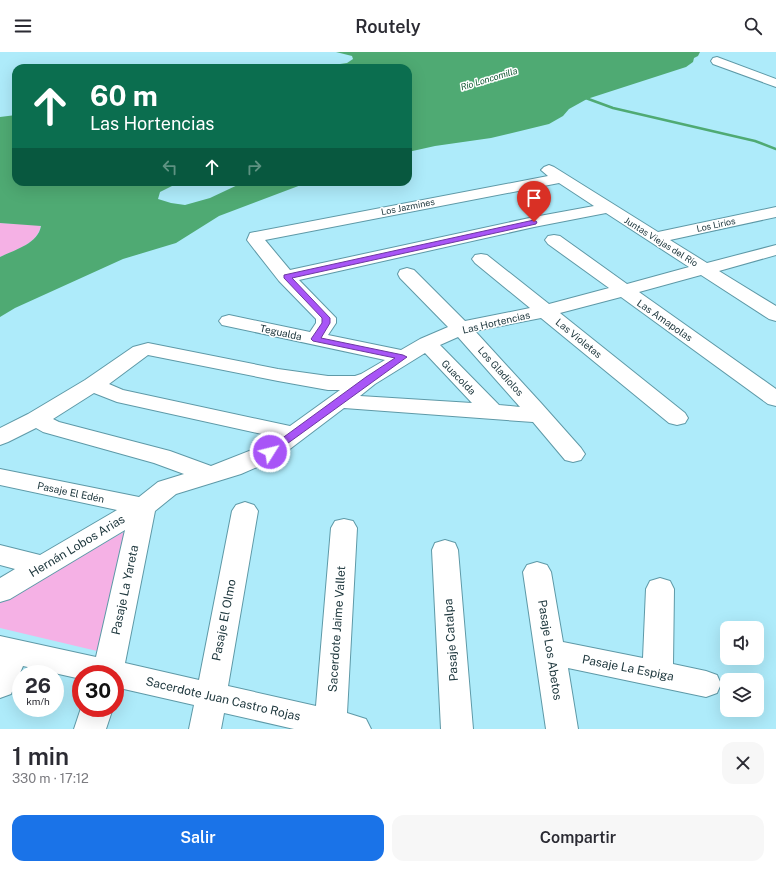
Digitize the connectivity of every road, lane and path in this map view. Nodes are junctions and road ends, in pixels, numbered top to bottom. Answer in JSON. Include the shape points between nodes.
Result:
{"nodes":[{"id":1,"x":717,"y":61,"type":"dead end"},
{"id":2,"x":776,"y":83,"type":"edge"},
{"id":3,"x":546,"y":168,"type":"dead end"},
{"id":4,"x":560,"y":178,"type":"junction"},
{"id":5,"x":608,"y":208,"type":"junction"},
{"id":6,"x":776,"y":212,"type":"edge"},
{"id":7,"x":655,"y":238,"type":"junction"},
{"id":8,"x":554,"y":240,"type":"dead end"},
{"id":9,"x":776,"y":250,"type":"edge"},
{"id":10,"x":481,"y":259,"type":"dead end"},
{"id":11,"x":704,"y":269,"type":"junction"},
{"id":12,"x":407,"y":274,"type":"dead end"},
{"id":13,"x":286,"y":277,"type":"junction"},
{"id":14,"x":624,"y":291,"type":"junction"},
{"id":15,"x":545,"y":311,"type":"junction"},
{"id":16,"x":776,"y":315,"type":"edge"},
{"id":17,"x":229,"y":321,"type":"dead end"},
{"id":18,"x":462,"y":328,"type":"junction"},
{"id":19,"x":316,"y":339,"type":"junction"},
{"id":20,"x":427,"y":344,"type":"junction"},
{"id":21,"x":403,"y":357,"type":"junction"},
{"id":22,"x":369,"y":379,"type":"junction"},
{"id":23,"x":93,"y":385,"type":"junction"},
{"id":24,"x":776,"y":399,"type":"edge"},
{"id":25,"x":340,"y":401,"type":"junction"},
{"id":26,"x":490,"y":410,"type":"junction"},
{"id":27,"x":540,"y":415,"type":"junction"},
{"id":28,"x":676,"y":418,"type":"dead end"},
{"id":29,"x":36,"y":419,"type":"junction"},
{"id":30,"x":294,"y":434,"type":"junction"},
{"id":31,"x":0,"y":437,"type":"edge"},
{"id":32,"x":573,"y":454,"type":"dead end"},
{"id":33,"x":209,"y":474,"type":"junction"},
{"id":34,"x":0,"y":477,"type":"edge"},
{"id":35,"x":148,"y":503,"type":"junction"},
{"id":36,"x":245,"y":511,"type":"dead end"},
{"id":37,"x":344,"y":528,"type":"dead end"},
{"id":38,"x":445,"y":550,"type":"dead end"},
{"id":39,"x":0,"y":555,"type":"edge"},
{"id":40,"x":44,"y":566,"type":"junction"},
{"id":41,"x":537,"y":572,"type":"dead end"},
{"id":42,"x":660,"y":589,"type":"dead end"},
{"id":43,"x":0,"y":591,"type":"edge"},
{"id":44,"x":7,"y":650,"type":"edge"},
{"id":45,"x":550,"y":652,"type":"junction"},
{"id":46,"x":72,"y":665,"type":"edge"},
{"id":47,"x":112,"y":665,"type":"edge"},
{"id":48,"x":658,"y":673,"type":"junction"},
{"id":49,"x":124,"y":677,"type":"edge"},
{"id":50,"x":706,"y":684,"type":"dead end"},
{"id":51,"x":0,"y":685,"type":"edge"},
{"id":52,"x":210,"y":696,"type":"junction"},
{"id":53,"x":94,"y":717,"type":"edge"},
{"id":54,"x":339,"y":727,"type":"edge"},
{"id":55,"x":90,"y":729,"type":"edge"},
{"id":56,"x":205,"y":729,"type":"edge"},
{"id":57,"x":457,"y":729,"type":"edge"},
{"id":58,"x":562,"y":729,"type":"edge"}],
"edges":[{"from":1,"to":2,"type":"street"},
{"from":3,"to":4,"type":"street","name":"Juntas Viejas del Río"},
{"from":4,"to":5,"type":"street","name":"Juntas Viejas del Río"},
{"from":4,"to":13,"type":"street","name":"Los Jazmines","via":[[256,237]]},
{"from":5,"to":7,"type":"street","name":"Juntas Viejas del Río"},
{"from":5,"to":13,"type":"street"},
{"from":6,"to":7,"type":"street","name":"Los Lirios"},
{"from":7,"to":11,"type":"street","name":"Juntas Viejas del Río"},
{"from":8,"to":14,"type":"street","name":"Las Amapolas"},
{"from":9,"to":11,"type":"street","name":"Las Hortencias"},
{"from":10,"to":15,"type":"street","name":"Las Violetas"},
{"from":11,"to":14,"type":"street","name":"Las Hortencias"},
{"from":11,"to":16,"type":"street","name":"Juntas Viejas del Río"},
{"from":12,"to":18,"type":"street","name":"Los Gladiolos"},
{"from":13,"to":19,"type":"street","via":[[326,318],[326,323]]},
{"from":14,"to":15,"type":"street","name":"Las Hortencias"},
{"from":14,"to":24,"type":"street","name":"Las Amapolas"},
{"from":15,"to":18,"type":"street","name":"Las Hortencias"},
{"from":15,"to":28,"type":"street","name":"Las Violetas"},
{"from":17,"to":19,"type":"street","name":"Tegualda"},
{"from":18,"to":20,"type":"street","name":"Las Hortencias"},
{"from":18,"to":27,"type":"street","name":"Los Gladiolos"},
{"from":19,"to":21,"type":"street","name":"Tegualda"},
{"from":20,"to":21,"type":"street","name":"Las Hortencias"},
{"from":20,"to":26,"type":"street","name":"Guacolda"},
{"from":21,"to":22,"type":"street","name":"Las Hortencias"},
{"from":22,"to":23,"type":"street","name":"Las Hortencias","via":[[357,383],[328,384],[153,350],[140,351],[132,355]]},
{"from":22,"to":25,"type":"street","name":"Hernán Lobos Arias"},
{"from":23,"to":29,"type":"street"},
{"from":23,"to":30,"type":"street","via":[[117,395]]},
{"from":25,"to":26,"type":"street"},
{"from":25,"to":30,"type":"street","name":"Hernán Lobos Arias"},
{"from":26,"to":27,"type":"street"},
{"from":27,"to":32,"type":"street","name":"Los Gladiolos"},
{"from":29,"to":31,"type":"street"},
{"from":29,"to":33,"type":"street","via":[[51,427],[162,457]]},
{"from":30,"to":33,"type":"street","name":"Hernán Lobos Arias","via":[[270,452],[232,468]]},
{"from":33,"to":35,"type":"street","name":"Hernán Lobos Arias","via":[[167,488]]},
{"from":34,"to":35,"type":"street","name":"Pasaje El Edén"},
{"from":35,"to":40,"type":"street","name":"Hernán Lobos Arias"},
{"from":35,"to":47,"type":"street","name":"Pasaje La Yareta"},
{"from":36,"to":52,"type":"street","name":"Pasaje El Olmo"},
{"from":37,"to":54,"type":"street","name":"Sacerdote Jaime Vallet"},
{"from":38,"to":57,"type":"street","name":"Pasaje Catalpa"},
{"from":39,"to":40,"type":"street"},
{"from":40,"to":43,"type":"street","name":"Hernán Lobos Arias"},
{"from":41,"to":45,"type":"street","name":"Pasaje Los Abetos"},
{"from":42,"to":48,"type":"street"},
{"from":44,"to":46,"type":"street","name":"Sacerdote Juan Castro Rojas"},
{"from":44,"to":51,"type":"street"},
{"from":45,"to":48,"type":"street","name":"Pasaje La Espiga"},
{"from":45,"to":58,"type":"street","name":"Pasaje Los Abetos"},
{"from":48,"to":50,"type":"street","name":"Pasaje La Espiga"},
{"from":49,"to":52,"type":"street","name":"Sacerdote Juan Castro Rojas"},
{"from":52,"to":54,"type":"street","name":"Sacerdote Juan Castro Rojas"},
{"from":52,"to":56,"type":"street","name":"Pasaje El Olmo"},
{"from":53,"to":55,"type":"street"}]}
